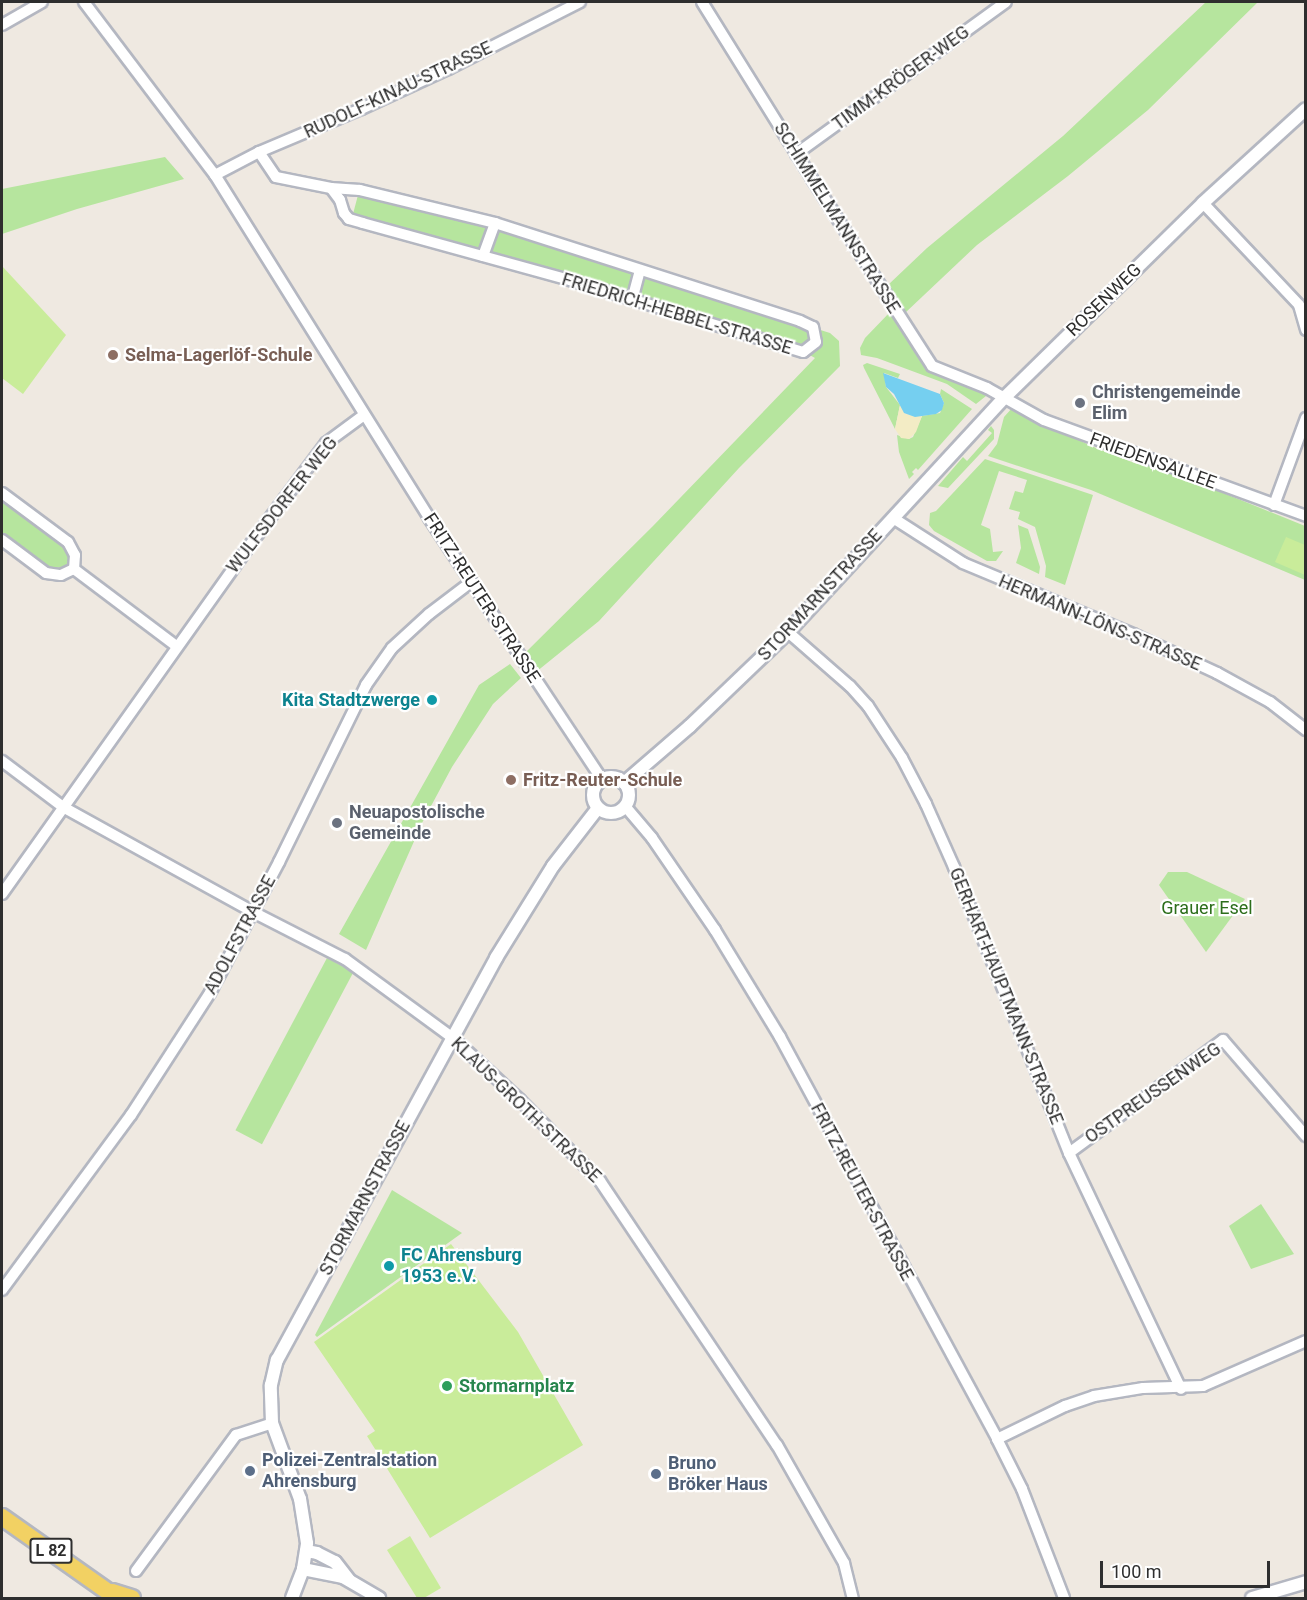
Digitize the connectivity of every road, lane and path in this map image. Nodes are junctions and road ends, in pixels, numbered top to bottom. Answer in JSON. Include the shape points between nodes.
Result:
{"nodes":[{"id":1,"x":42,"y":2,"type":"edge"},
{"id":2,"x":84,"y":2,"type":"edge"},
{"id":3,"x":580,"y":2,"type":"edge"},
{"id":4,"x":702,"y":2,"type":"edge"},
{"id":5,"x":1006,"y":2,"type":"edge"},
{"id":6,"x":2,"y":25,"type":"edge"},
{"id":7,"x":1305,"y":109,"type":"edge"},
{"id":8,"x":259,"y":152,"type":"junction"},
{"id":9,"x":796,"y":154,"type":"junction"},
{"id":10,"x":215,"y":175,"type":"junction"},
{"id":11,"x":331,"y":189,"type":"junction"},
{"id":12,"x":1203,"y":203,"type":"junction"},
{"id":13,"x":495,"y":223,"type":"junction"},
{"id":14,"x":483,"y":256,"type":"junction"},
{"id":15,"x":640,"y":270,"type":"junction"},
{"id":16,"x":632,"y":300,"type":"junction"},
{"id":17,"x":1302,"y":304,"type":"edge"},
{"id":18,"x":1305,"y":330,"type":"edge"},
{"id":19,"x":1005,"y":397,"type":"junction"},
{"id":20,"x":364,"y":415,"type":"junction"},
{"id":21,"x":1305,"y":418,"type":"edge"},
{"id":22,"x":2,"y":492,"type":"edge"},
{"id":23,"x":1274,"y":505,"type":"junction"},
{"id":24,"x":1305,"y":516,"type":"edge"},
{"id":25,"x":893,"y":518,"type":"junction"},
{"id":26,"x":2,"y":540,"type":"edge"},
{"id":27,"x":74,"y":569,"type":"junction"},
{"id":28,"x":471,"y":582,"type":"junction"},
{"id":29,"x":789,"y":632,"type":"junction"},
{"id":30,"x":176,"y":646,"type":"junction"},
{"id":31,"x":1305,"y":730,"type":"edge"},
{"id":32,"x":2,"y":761,"type":"edge"},
{"id":33,"x":602,"y":779,"type":"junction"},
{"id":34,"x":624,"y":783,"type":"junction"},
{"id":35,"x":625,"y":806,"type":"junction"},
{"id":36,"x":63,"y":807,"type":"junction"},
{"id":37,"x":598,"y":808,"type":"junction"},
{"id":38,"x":2,"y":894,"type":"edge"},
{"id":39,"x":253,"y":912,"type":"junction"},
{"id":40,"x":453,"y":1038,"type":"junction"},
{"id":41,"x":1305,"y":1136,"type":"edge"},
{"id":42,"x":1069,"y":1153,"type":"junction"},
{"id":43,"x":2,"y":1290,"type":"edge"},
{"id":44,"x":1305,"y":1341,"type":"edge"},
{"id":45,"x":1181,"y":1389,"type":"junction"},
{"id":46,"x":272,"y":1423,"type":"junction"},
{"id":47,"x":997,"y":1439,"type":"junction"},
{"id":48,"x":2,"y":1518,"type":"edge"},
{"id":49,"x":306,"y":1551,"type":"junction"},
{"id":50,"x":303,"y":1569,"type":"junction"},
{"id":51,"x":136,"y":1570,"type":"dead end"},
{"id":52,"x":350,"y":1581,"type":"junction"},
{"id":53,"x":1305,"y":1582,"type":"edge"},
{"id":54,"x":112,"y":1596,"type":"edge"},
{"id":55,"x":132,"y":1599,"type":"edge"},
{"id":56,"x":292,"y":1599,"type":"edge"},
{"id":57,"x":379,"y":1599,"type":"edge"},
{"id":58,"x":853,"y":1599,"type":"edge"},
{"id":59,"x":1064,"y":1599,"type":"edge"},
{"id":60,"x":1252,"y":1599,"type":"edge"}],
"edges":[{"from":1,"to":6,"type":"street"},
{"from":2,"to":10,"type":"street"},
{"from":3,"to":8,"type":"street","name":"RUDOLF-KINAU-STRASSE","via":[[361,109]]},
{"from":4,"to":9,"type":"street","name":"SCHIMMELMANNSTRASSE"},
{"from":5,"to":9,"type":"street","name":"TIMM-KRÖGER-WEG"},
{"from":7,"to":12,"type":"street","name":"ROSENWEG"},
{"from":8,"to":10,"type":"street","name":"RUDOLF-KINAU-STRASSE"},
{"from":8,"to":11,"type":"street","name":"FRIEDRICH-HEBBEL-STRASSE","via":[[276,177]]},
{"from":9,"to":19,"type":"street","name":"SCHIMMELMANNSTRASSE","via":[[926,359],[943,372]]},
{"from":10,"to":20,"type":"street"},
{"from":11,"to":13,"type":"street","name":"FRIEDRICH-HEBBEL-STRASSE","via":[[360,190]]},
{"from":11,"to":14,"type":"street","name":"FRIEDRICH-HEBBEL-STRASSE","via":[[349,219]]},
{"from":12,"to":17,"type":"street"},
{"from":12,"to":19,"type":"street","name":"ROSENWEG"},
{"from":13,"to":14,"type":"street"},
{"from":13,"to":15,"type":"street","name":"FRIEDRICH-HEBBEL-STRASSE"},
{"from":14,"to":16,"type":"street","name":"FRIEDRICH-HEBBEL-STRASSE"},
{"from":15,"to":16,"type":"street"},
{"from":15,"to":16,"type":"street","name":"FRIEDRICH-HEBBEL-STRASSE","via":[[800,321],[813,327],[816,342],[803,352]]},
{"from":17,"to":18,"type":"street"},
{"from":19,"to":23,"type":"street","name":"FRIEDENSALLEE","via":[[1044,420]]},
{"from":19,"to":25,"type":"street","name":"STORMARNSTRASSE"},
{"from":20,"to":28,"type":"street","name":"FRITZ-REUTER-STRASSE"},
{"from":20,"to":30,"type":"street","name":"WULFSDORFER WEG","via":[[326,443]]},
{"from":21,"to":23,"type":"street"},
{"from":22,"to":27,"type":"street","via":[[68,542],[75,555]]},
{"from":23,"to":24,"type":"street","name":"FRIEDENSALLEE"},
{"from":25,"to":29,"type":"street","name":"STORMARNSTRASSE"},
{"from":25,"to":31,"type":"street","name":"HERMANN-LÖNS-STRASSE","via":[[963,563],[1217,673],[1270,702]]},
{"from":26,"to":27,"type":"street","via":[[46,573],[61,575]]},
{"from":27,"to":30,"type":"street"},
{"from":28,"to":33,"type":"street","name":"FRITZ-REUTER-STRASSE"},
{"from":28,"to":39,"type":"street","name":"ADOLFSTRASSE","via":[[392,648],[366,685]]},
{"from":29,"to":34,"type":"street","name":"STORMARNSTRASSE"},
{"from":29,"to":42,"type":"street","name":"GERHART-HAUPTMANN-STRASSE","via":[[856,692],[906,768],[954,867]]},
{"from":30,"to":36,"type":"street","name":"WULFSDORFER WEG"},
{"from":32,"to":36,"type":"street","name":"KLAUS-GROTH-STRASSE"},
{"from":33,"to":34,"type":"street","via":[[612,777]]},
{"from":33,"to":37,"type":"street","via":[[595,784],[592,794]]},
{"from":34,"to":35,"type":"street","via":[[629,795]]},
{"from":35,"to":37,"type":"street","via":[[613,813]]},
{"from":35,"to":47,"type":"street","name":"FRITZ-REUTER-STRASSE","via":[[652,838],[715,930],[780,1037]]},
{"from":36,"to":38,"type":"street","name":"WULFSDORFER WEG"},
{"from":36,"to":39,"type":"street","name":"KLAUS-GROTH-STRASSE"},
{"from":37,"to":40,"type":"street","name":"STORMARNSTRASSE","via":[[534,896]]},
{"from":39,"to":40,"type":"street","name":"KLAUS-GROTH-STRASSE","via":[[345,959]]},
{"from":39,"to":43,"type":"street","name":"ADOLFSTRASSE","via":[[210,993],[131,1115]]},
{"from":40,"to":46,"type":"street","name":"STORMARNSTRASSE","via":[[279,1356],[272,1378]]},
{"from":40,"to":58,"type":"street","name":"KLAUS-GROTH-STRASSE","via":[[600,1181],[777,1445],[844,1563]]},
{"from":41,"to":42,"type":"street","name":"OSTPREUSSENWEG","via":[[1223,1040]]},
{"from":42,"to":45,"type":"street","name":"GERHART-HAUPTMANN-STRASSE"},
{"from":44,"to":45,"type":"street","via":[[1230,1377]]},
{"from":45,"to":47,"type":"street","via":[[1143,1388],[1094,1396]]},
{"from":46,"to":49,"type":"street","name":"STORMARNSTRASSE","via":[[300,1500]]},
{"from":46,"to":51,"type":"street","via":[[236,1435]]},
{"from":47,"to":59,"type":"street","name":"FRITZ-REUTER-STRASSE","via":[[1022,1489]]},
{"from":48,"to":54,"type":"main road","number":"L 82"},
{"from":49,"to":50,"type":"street","name":"STORMARNSTRASSE"},
{"from":49,"to":52,"type":"street","via":[[335,1562]]},
{"from":50,"to":52,"type":"street"},
{"from":50,"to":56,"type":"street","name":"STORMARNSTRASSE"},
{"from":52,"to":57,"type":"street"},
{"from":53,"to":60,"type":"street"},
{"from":54,"to":55,"type":"main road","number":"L 82"}]}
